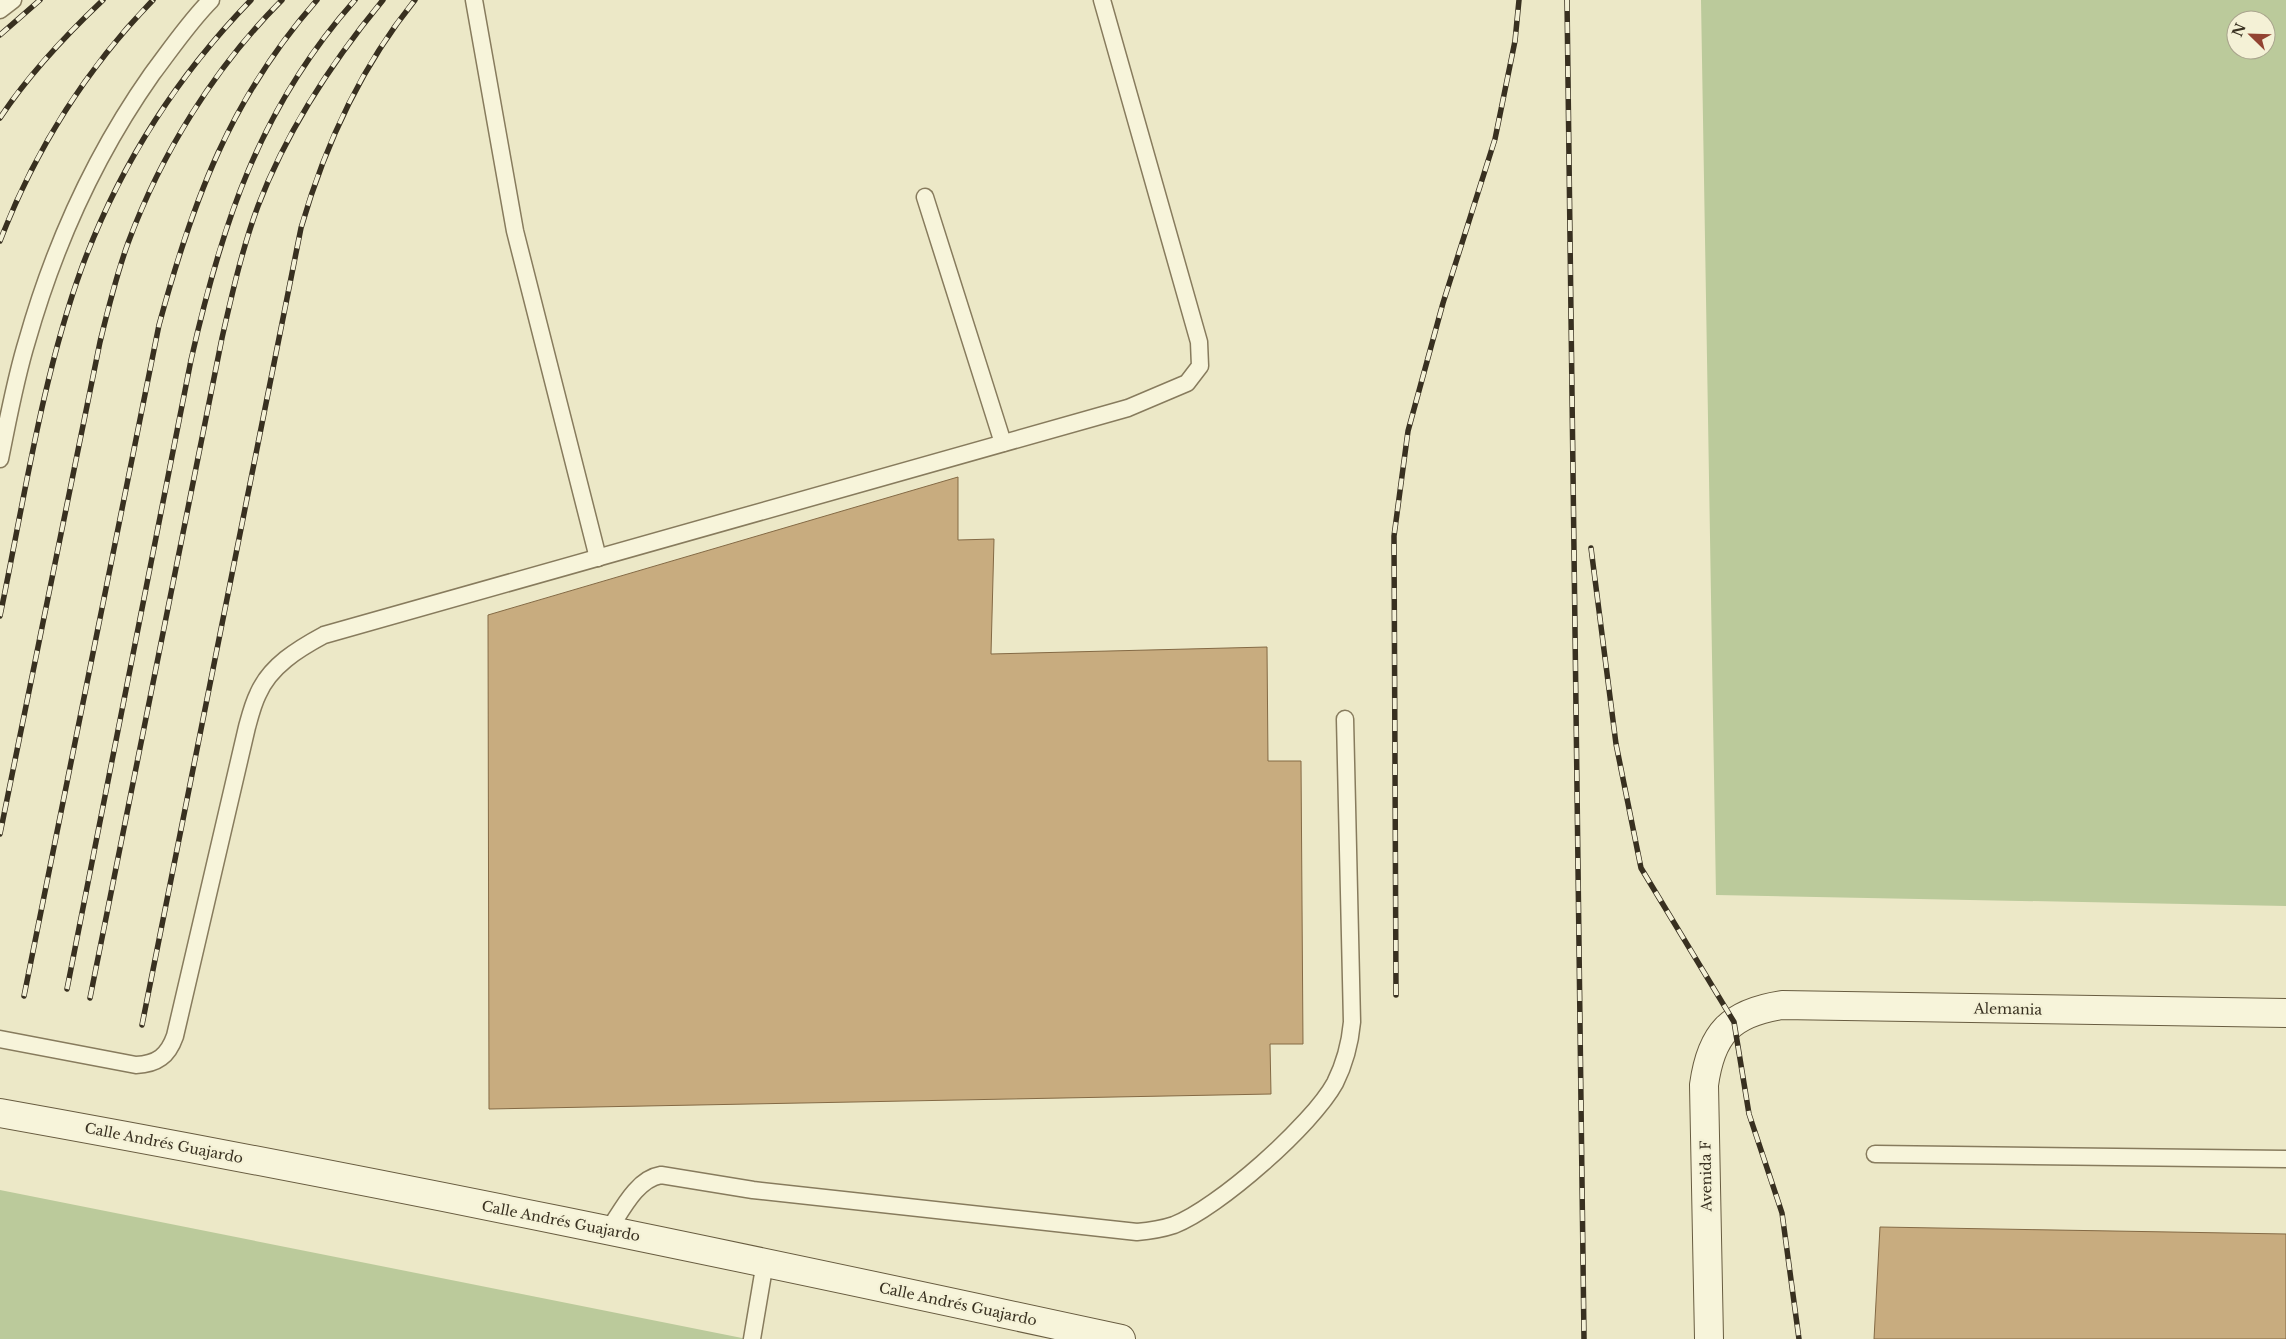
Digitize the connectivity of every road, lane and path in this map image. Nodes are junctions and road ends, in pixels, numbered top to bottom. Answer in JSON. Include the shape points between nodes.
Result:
{"nodes":[{"id":1,"x":211,"y":0,"type":"edge"},
{"id":2,"x":474,"y":0,"type":"edge"},
{"id":3,"x":1102,"y":0,"type":"edge"},
{"id":4,"x":925,"y":197,"type":"dead end"},
{"id":5,"x":1003,"y":443,"type":"junction"},
{"id":6,"x":0,"y":459,"type":"edge"},
{"id":7,"x":598,"y":558,"type":"junction"},
{"id":8,"x":1344,"y":719,"type":"dead end"},
{"id":9,"x":2286,"y":1013,"type":"edge"},
{"id":10,"x":1734,"y":1022,"type":"joint"},
{"id":11,"x":0,"y":1038,"type":"edge"},
{"id":12,"x":0,"y":1113,"type":"edge"},
{"id":13,"x":1875,"y":1154,"type":"dead end"},
{"id":14,"x":2286,"y":1159,"type":"edge"},
{"id":15,"x":608,"y":1231,"type":"junction"},
{"id":16,"x":764,"y":1262,"type":"junction"},
{"id":17,"x":752,"y":1339,"type":"edge"},
{"id":18,"x":1121,"y":1339,"type":"edge"},
{"id":19,"x":1709,"y":1339,"type":"edge"}],
"edges":[{"from":1,"to":6,"type":"lane","via":[[131,104],[94,168],[39,299]]},
{"from":2,"to":7,"type":"lane","via":[[515,231]]},
{"from":3,"to":5,"type":"lane","via":[[1199,342],[1200,366],[1187,383],[1128,408]]},
{"from":4,"to":5,"type":"lane"},
{"from":5,"to":7,"type":"lane"},
{"from":7,"to":11,"type":"lane","via":[[324,635],[297,650],[274,670],[258,692],[247,727],[175,1036],[166,1054],[158,1061],[136,1065]]},
{"from":8,"to":15,"type":"lane","via":[[1352,1022],[1344,1064],[1334,1085],[1313,1113],[1275,1154],[1197,1212],[1173,1225],[1136,1232],[753,1190],[661,1175],[654,1176],[638,1188]]},
{"from":9,"to":10,"type":"main road","name":"Alemania","via":[[1782,1005],[1764,1008]]},
{"from":10,"to":19,"type":"main road","name":"Avenida F","via":[[1721,1033],[1713,1048],[1706,1066],[1704,1085]]},
{"from":12,"to":15,"type":"main road","name":"Calle Andrés Guajardo"},
{"from":13,"to":14,"type":"lane"},
{"from":15,"to":16,"type":"main road","name":"Calle Andrés Guajardo"},
{"from":16,"to":17,"type":"lane"},
{"from":16,"to":18,"type":"main road","name":"Calle Andrés Guajardo"}]}
